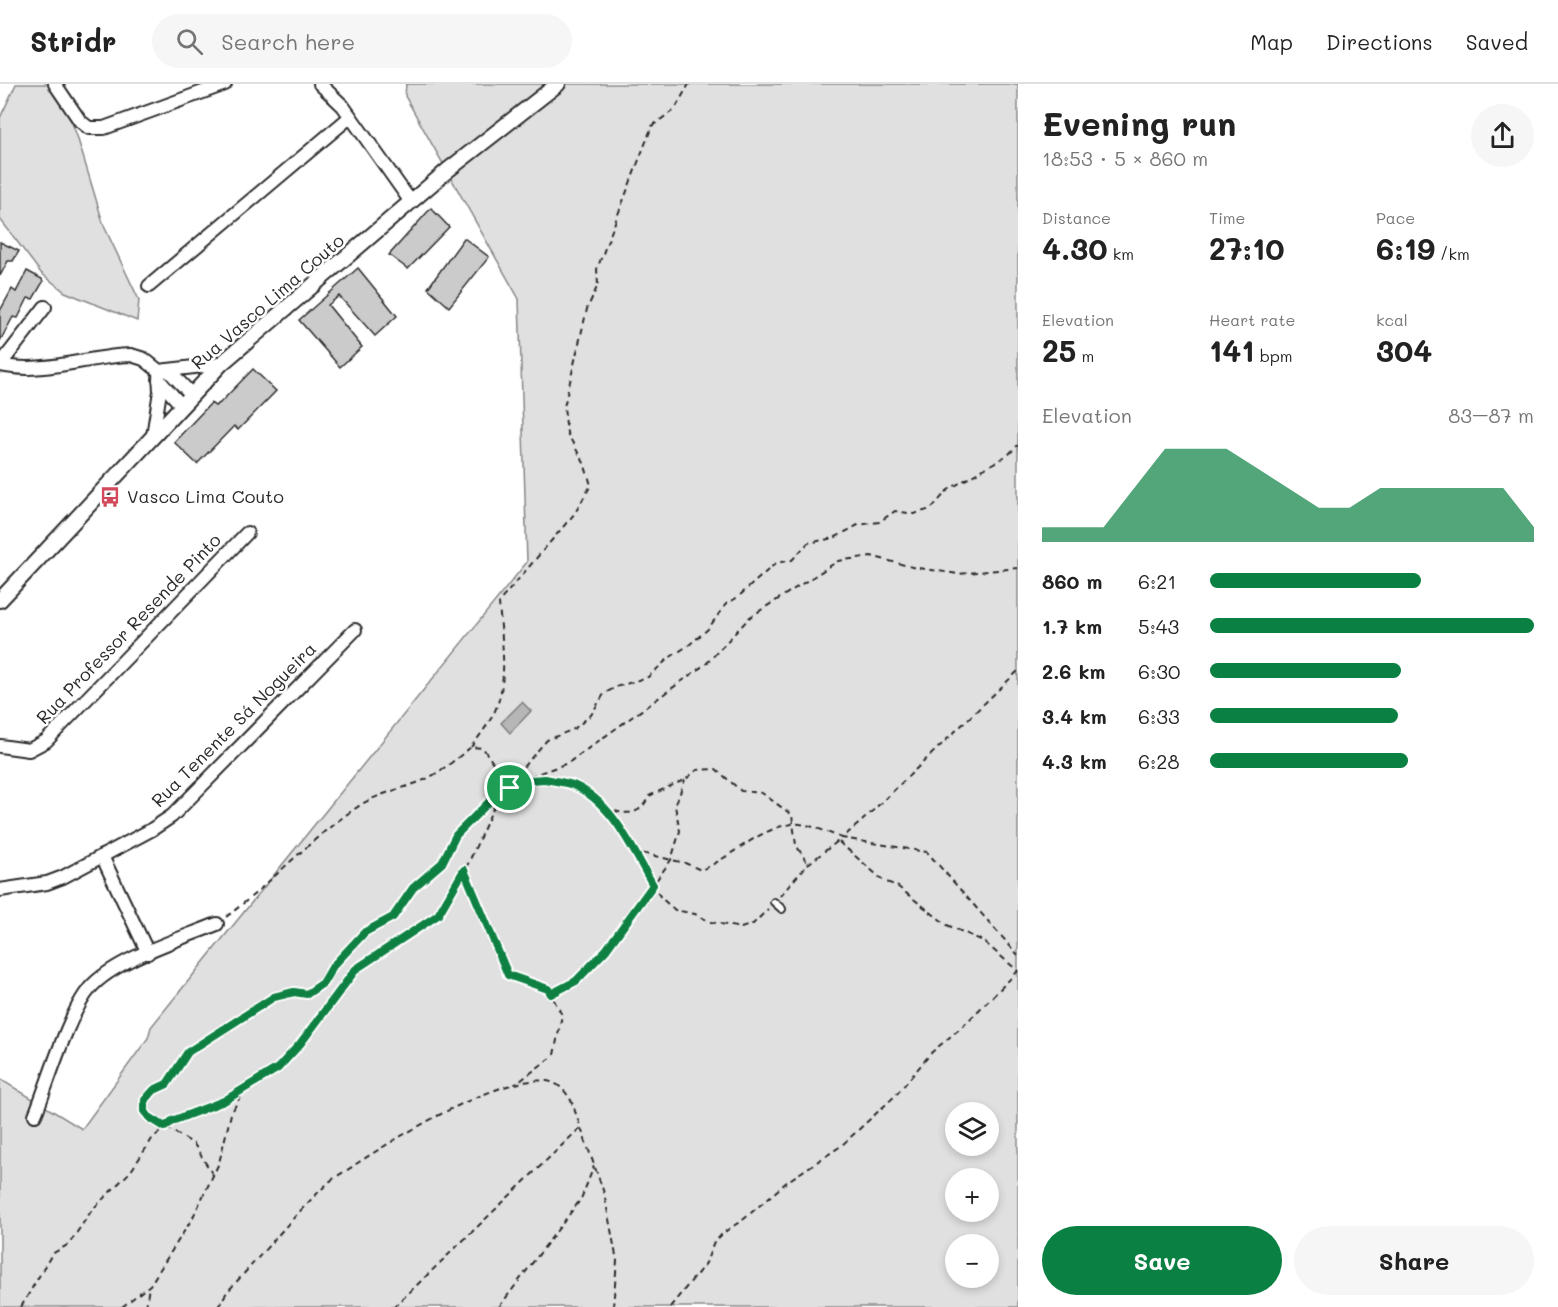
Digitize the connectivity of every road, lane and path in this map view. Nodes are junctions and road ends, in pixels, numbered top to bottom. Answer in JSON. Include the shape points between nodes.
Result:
{"nodes":[{"id":1,"x":55,"y":84,"type":"edge"},
{"id":2,"x":225,"y":84,"type":"edge"},
{"id":3,"x":320,"y":84,"type":"edge"},
{"id":4,"x":558,"y":84,"type":"edge"},
{"id":5,"x":689,"y":84,"type":"edge"},
{"id":6,"x":350,"y":117,"type":"junction"},
{"id":7,"x":411,"y":202,"type":"junction"},
{"id":8,"x":149,"y":286,"type":"dead end"},
{"id":9,"x":45,"y":307,"type":"dead end"},
{"id":10,"x":221,"y":364,"type":"junction"},
{"id":11,"x":0,"y":365,"type":"edge"},
{"id":12,"x":162,"y":374,"type":"junction"},
{"id":13,"x":187,"y":400,"type":"junction"},
{"id":14,"x":153,"y":436,"type":"junction"},
{"id":15,"x":1018,"y":445,"type":"edge"},
{"id":16,"x":247,"y":533,"type":"dead end"},
{"id":17,"x":1018,"y":568,"type":"edge"},
{"id":18,"x":0,"y":600,"type":"edge"},
{"id":19,"x":355,"y":630,"type":"dead end"},
{"id":20,"x":1018,"y":671,"type":"edge"},
{"id":21,"x":0,"y":746,"type":"edge"},
{"id":22,"x":471,"y":747,"type":"junction"},
{"id":23,"x":686,"y":779,"type":"junction"},
{"id":24,"x":517,"y":781,"type":"junction"},
{"id":25,"x":510,"y":788,"type":"junction"},
{"id":26,"x":604,"y":808,"type":"junction"},
{"id":27,"x":794,"y":824,"type":"junction"},
{"id":28,"x":842,"y":838,"type":"junction"},
{"id":29,"x":838,"y":841,"type":"junction"},
{"id":30,"x":633,"y":851,"type":"junction"},
{"id":31,"x":102,"y":856,"type":"junction"},
{"id":32,"x":671,"y":860,"type":"junction"},
{"id":33,"x":808,"y":864,"type":"junction"},
{"id":34,"x":464,"y":870,"type":"junction"},
{"id":35,"x":653,"y":885,"type":"junction"},
{"id":36,"x":0,"y":890,"type":"edge"},
{"id":37,"x":774,"y":902,"type":"junction"},
{"id":38,"x":782,"y":909,"type":"dead end"},
{"id":39,"x":217,"y":924,"type":"joint"},
{"id":40,"x":148,"y":953,"type":"junction"},
{"id":41,"x":1018,"y":955,"type":"edge"},
{"id":42,"x":1018,"y":971,"type":"edge"},
{"id":43,"x":551,"y":994,"type":"junction"},
{"id":44,"x":514,"y":1086,"type":"junction"},
{"id":45,"x":245,"y":1088,"type":"junction"},
{"id":46,"x":35,"y":1114,"type":"dead end"},
{"id":47,"x":165,"y":1127,"type":"junction"},
{"id":48,"x":581,"y":1128,"type":"junction"},
{"id":49,"x":594,"y":1165,"type":"junction"},
{"id":50,"x":213,"y":1175,"type":"junction"},
{"id":51,"x":150,"y":1285,"type":"junction"},
{"id":52,"x":21,"y":1307,"type":"edge"},
{"id":53,"x":123,"y":1307,"type":"edge"},
{"id":54,"x":146,"y":1307,"type":"edge"},
{"id":55,"x":218,"y":1307,"type":"edge"},
{"id":56,"x":394,"y":1307,"type":"edge"},
{"id":57,"x":499,"y":1307,"type":"edge"},
{"id":58,"x":613,"y":1307,"type":"edge"},
{"id":59,"x":670,"y":1307,"type":"edge"}],
"edges":[{"from":1,"to":2,"type":"street","via":[[81,121],[89,128],[104,128]]},
{"from":3,"to":6,"type":"street"},
{"from":4,"to":7,"type":"street","name":"Rua Vasco Lima Couto"},
{"from":5,"to":22,"type":"path","via":[[675,110],[652,126],[642,148],[597,269],[597,285],[568,380],[564,407],[567,433],[591,485],[575,513],[499,602],[503,666],[500,695],[493,714]]},
{"from":6,"to":7,"type":"street"},
{"from":6,"to":8,"type":"street"},
{"from":7,"to":10,"type":"street","name":"Rua Vasco Lima Couto"},
{"from":9,"to":11,"type":"street"},
{"from":10,"to":12,"type":"street"},
{"from":10,"to":13,"type":"street","name":"Rua Vasco Lima Couto"},
{"from":11,"to":12,"type":"street","via":[[14,369],[48,367],[131,355],[144,359]]},
{"from":12,"to":13,"type":"street"},
{"from":12,"to":14,"type":"street"},
{"from":13,"to":14,"type":"street","name":"Rua Vasco Lima Couto"},
{"from":14,"to":18,"type":"street","name":"Rua Vasco Lima Couto"},
{"from":15,"to":25,"type":"path","via":[[1010,454],[948,490],[931,509],[914,514],[896,512],[879,522],[858,525],[834,538],[808,543],[792,560],[776,563],[726,604],[708,629],[648,677],[604,694],[591,714],[574,729],[547,740],[516,775]]},
{"from":16,"to":21,"type":"street","name":"Rua Professor Resende Pinto","via":[[46,741],[29,750]]},
{"from":17,"to":24,"type":"path","via":[[958,574],[871,556],[838,561],[750,617],[707,663],[568,764]]},
{"from":19,"to":31,"type":"street","name":"Rua Tenente Sá Nogueira","via":[[184,806],[151,830]]},
{"from":20,"to":28,"type":"path"},
{"from":22,"to":25,"type":"path","via":[[483,748]]},
{"from":22,"to":39,"type":"path","via":[[424,780],[364,803],[335,822]]},
{"from":23,"to":26,"type":"path","via":[[649,796],[644,807],[630,814]]},
{"from":23,"to":27,"type":"path","via":[[697,770],[716,769],[741,791],[762,792],[792,815]]},
{"from":23,"to":32,"type":"path","via":[[675,807],[680,831]]},
{"from":24,"to":25,"type":"path"},
{"from":24,"to":26,"type":"path","via":[[545,779],[572,785],[596,798]]},
{"from":25,"to":34,"type":"path","via":[[494,806]]},
{"from":25,"to":47,"type":"path","via":[[501,790],[456,835],[442,863],[413,888],[393,917],[365,932],[333,966],[323,983],[307,994],[294,992],[274,997],[188,1052],[167,1084],[145,1100],[144,1111]]},
{"from":26,"to":30,"type":"path"},
{"from":27,"to":28,"type":"path"},
{"from":27,"to":32,"type":"path","via":[[765,833],[701,870]]},
{"from":27,"to":33,"type":"path","via":[[796,845]]},
{"from":28,"to":29,"type":"path"},
{"from":28,"to":41,"type":"path","via":[[927,852]]},
{"from":29,"to":33,"type":"path"},
{"from":29,"to":42,"type":"path","via":[[884,881],[897,886],[947,925],[982,941]]},
{"from":30,"to":32,"type":"path"},
{"from":30,"to":35,"type":"path"},
{"from":31,"to":36,"type":"street","name":"Rua Tenente Sá Nogueira","via":[[47,884]]},
{"from":31,"to":40,"type":"street"},
{"from":32,"to":35,"type":"path"},
{"from":33,"to":37,"type":"path"},
{"from":34,"to":43,"type":"path","via":[[508,975],[548,989]]},
{"from":34,"to":45,"type":"path","via":[[438,915],[356,969],[278,1068]]},
{"from":35,"to":37,"type":"path","via":[[675,910],[741,928],[753,924]]},
{"from":35,"to":43,"type":"path","via":[[606,950],[576,981]]},
{"from":37,"to":38,"type":"lane"},
{"from":39,"to":40,"type":"street"},
{"from":40,"to":46,"type":"street","via":[[112,970],[83,997]]},
{"from":42,"to":59,"type":"path","via":[[841,1146],[788,1181],[723,1233],[713,1244],[706,1263]]},
{"from":43,"to":44,"type":"path","via":[[562,1015],[554,1055]]},
{"from":44,"to":48,"type":"path","via":[[549,1081],[563,1088]]},
{"from":44,"to":55,"type":"path","via":[[435,1117],[327,1183],[227,1292]]},
{"from":45,"to":47,"type":"path"},
{"from":45,"to":50,"type":"path","via":[[231,1114]]},
{"from":47,"to":50,"type":"path","via":[[194,1144]]},
{"from":47,"to":52,"type":"path","via":[[131,1171],[92,1210],[69,1244],[52,1254]]},
{"from":48,"to":49,"type":"path"},
{"from":48,"to":56,"type":"path"},
{"from":49,"to":57,"type":"path","via":[[581,1199]]},
{"from":49,"to":58,"type":"path","via":[[604,1192],[617,1261]]},
{"from":50,"to":51,"type":"path","via":[[192,1219]]},
{"from":51,"to":53,"type":"path"},
{"from":51,"to":54,"type":"path"}]}
